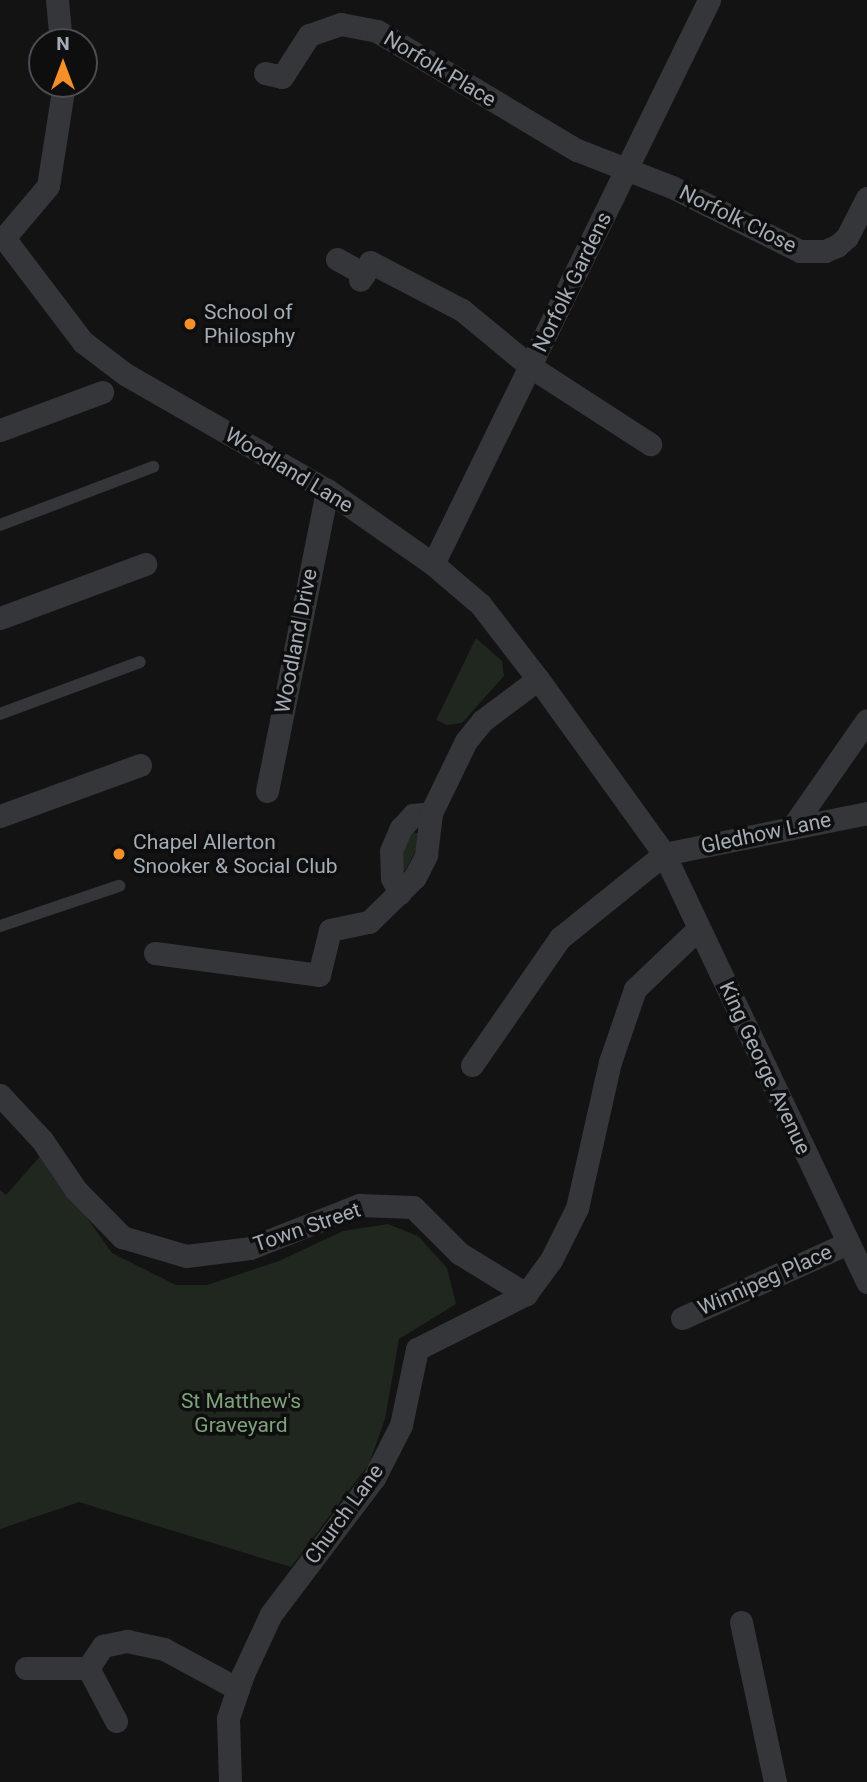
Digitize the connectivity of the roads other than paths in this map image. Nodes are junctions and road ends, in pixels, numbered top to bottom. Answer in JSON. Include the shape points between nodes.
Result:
{"nodes":[{"id":1,"x":57,"y":0,"type":"edge"},
{"id":2,"x":709,"y":0,"type":"edge"},
{"id":3,"x":60,"y":28,"type":"edge"},
{"id":4,"x":265,"y":73,"type":"dead end"},
{"id":5,"x":62,"y":98,"type":"edge"},
{"id":6,"x":625,"y":170,"type":"junction"},
{"id":7,"x":867,"y":198,"type":"edge"},
{"id":8,"x":1,"y":239,"type":"edge"},
{"id":9,"x":337,"y":258,"type":"dead end"},
{"id":10,"x":531,"y":367,"type":"junction"},
{"id":11,"x":102,"y":392,"type":"dead end"},
{"id":12,"x":0,"y":430,"type":"edge"},
{"id":13,"x":650,"y":444,"type":"dead end"},
{"id":14,"x":153,"y":467,"type":"dead end"},
{"id":15,"x":327,"y":490,"type":"junction"},
{"id":16,"x":0,"y":525,"type":"edge"},
{"id":17,"x":145,"y":564,"type":"dead end"},
{"id":18,"x":433,"y":564,"type":"junction"},
{"id":19,"x":0,"y":618,"type":"edge"},
{"id":20,"x":140,"y":662,"type":"dead end"},
{"id":21,"x":538,"y":679,"type":"junction"},
{"id":22,"x":0,"y":714,"type":"edge"},
{"id":23,"x":867,"y":720,"type":"edge"},
{"id":24,"x":141,"y":765,"type":"dead end"},
{"id":25,"x":267,"y":791,"type":"dead end"},
{"id":26,"x":431,"y":813,"type":"junction"},
{"id":27,"x":867,"y":813,"type":"edge"},
{"id":28,"x":0,"y":816,"type":"edge"},
{"id":29,"x":793,"y":826,"type":"junction"},
{"id":30,"x":664,"y":854,"type":"junction"},
{"id":31,"x":119,"y":886,"type":"dead end"},
{"id":32,"x":400,"y":892,"type":"junction"},
{"id":33,"x":0,"y":926,"type":"edge"},
{"id":34,"x":698,"y":929,"type":"junction"},
{"id":35,"x":155,"y":953,"type":"dead end"},
{"id":36,"x":472,"y":1065,"type":"dead end"},
{"id":37,"x":0,"y":1095,"type":"edge"},
{"id":38,"x":848,"y":1243,"type":"junction"},
{"id":39,"x":867,"y":1282,"type":"edge"},
{"id":40,"x":526,"y":1293,"type":"junction"},
{"id":41,"x":682,"y":1318,"type":"dead end"},
{"id":42,"x":741,"y":1622,"type":"dead end"},
{"id":43,"x":26,"y":1668,"type":"dead end"},
{"id":44,"x":88,"y":1668,"type":"junction"},
{"id":45,"x":238,"y":1689,"type":"junction"},
{"id":46,"x":116,"y":1721,"type":"dead end"},
{"id":47,"x":230,"y":1782,"type":"edge"},
{"id":48,"x":775,"y":1782,"type":"edge"}],
"edges":[{"from":1,"to":3,"type":"street"},
{"from":2,"to":6,"type":"street","name":"Norfolk Gardens"},
{"from":4,"to":6,"type":"street","name":"Norfolk Place","via":[[282,77],[310,35],[320,31],[341,24],[377,31],[577,150]]},
{"from":5,"to":8,"type":"street","name":"Woodland Lane","via":[[48,186]]},
{"from":6,"to":7,"type":"street","name":"Norfolk Close","via":[[813,253],[847,237]]},
{"from":6,"to":10,"type":"street","name":"Norfolk Gardens"},
{"from":8,"to":15,"type":"street","name":"Woodland Lane","via":[[83,342],[125,374]]},
{"from":9,"to":10,"type":"street","via":[[362,277],[370,262],[461,310]]},
{"from":10,"to":13,"type":"street"},
{"from":10,"to":18,"type":"street","name":"Norfolk Gardens"},
{"from":11,"to":12,"type":"street"},
{"from":14,"to":16,"type":"lane"},
{"from":15,"to":18,"type":"street","name":"Woodland Lane"},
{"from":15,"to":25,"type":"street","name":"Woodland Drive"},
{"from":17,"to":19,"type":"street"},
{"from":18,"to":21,"type":"street","name":"Woodland Lane","via":[[480,604]]},
{"from":20,"to":22,"type":"lane"},
{"from":21,"to":26,"type":"street","via":[[482,721],[450,769]]},
{"from":21,"to":30,"type":"street","name":"Woodland Lane"},
{"from":23,"to":29,"type":"street"},
{"from":24,"to":28,"type":"street"},
{"from":26,"to":32,"type":"street","via":[[426,855],[415,877]]},
{"from":26,"to":32,"type":"street","via":[[413,815],[390,851],[392,878]]},
{"from":27,"to":29,"type":"street","name":"Gledhow Lane"},
{"from":29,"to":30,"type":"street","name":"Gledhow Lane"},
{"from":30,"to":34,"type":"street","name":"King George Avenue"},
{"from":30,"to":36,"type":"street","via":[[559,938]]},
{"from":31,"to":33,"type":"lane"},
{"from":32,"to":35,"type":"street","via":[[369,922],[330,930],[319,975]]},
{"from":34,"to":38,"type":"street","name":"King George Avenue"},
{"from":34,"to":40,"type":"street","name":"Church Lane","via":[[635,989],[610,1062],[577,1208],[551,1260]]},
{"from":37,"to":40,"type":"street","name":"Town Street","via":[[42,1140],[76,1190],[122,1237],[186,1256],[250,1248],[359,1205],[413,1207],[459,1252]]},
{"from":38,"to":39,"type":"street","name":"King George Avenue"},
{"from":38,"to":41,"type":"street","name":"Winnipeg Place"},
{"from":40,"to":45,"type":"street","name":"Church Lane","via":[[417,1349],[401,1425],[374,1478],[271,1614]]},
{"from":42,"to":48,"type":"street"},
{"from":43,"to":44,"type":"street"},
{"from":44,"to":45,"type":"street","via":[[103,1647],[127,1641],[164,1649]]},
{"from":44,"to":46,"type":"street"},
{"from":45,"to":47,"type":"street","name":"Church Lane","via":[[228,1718]]}]}
